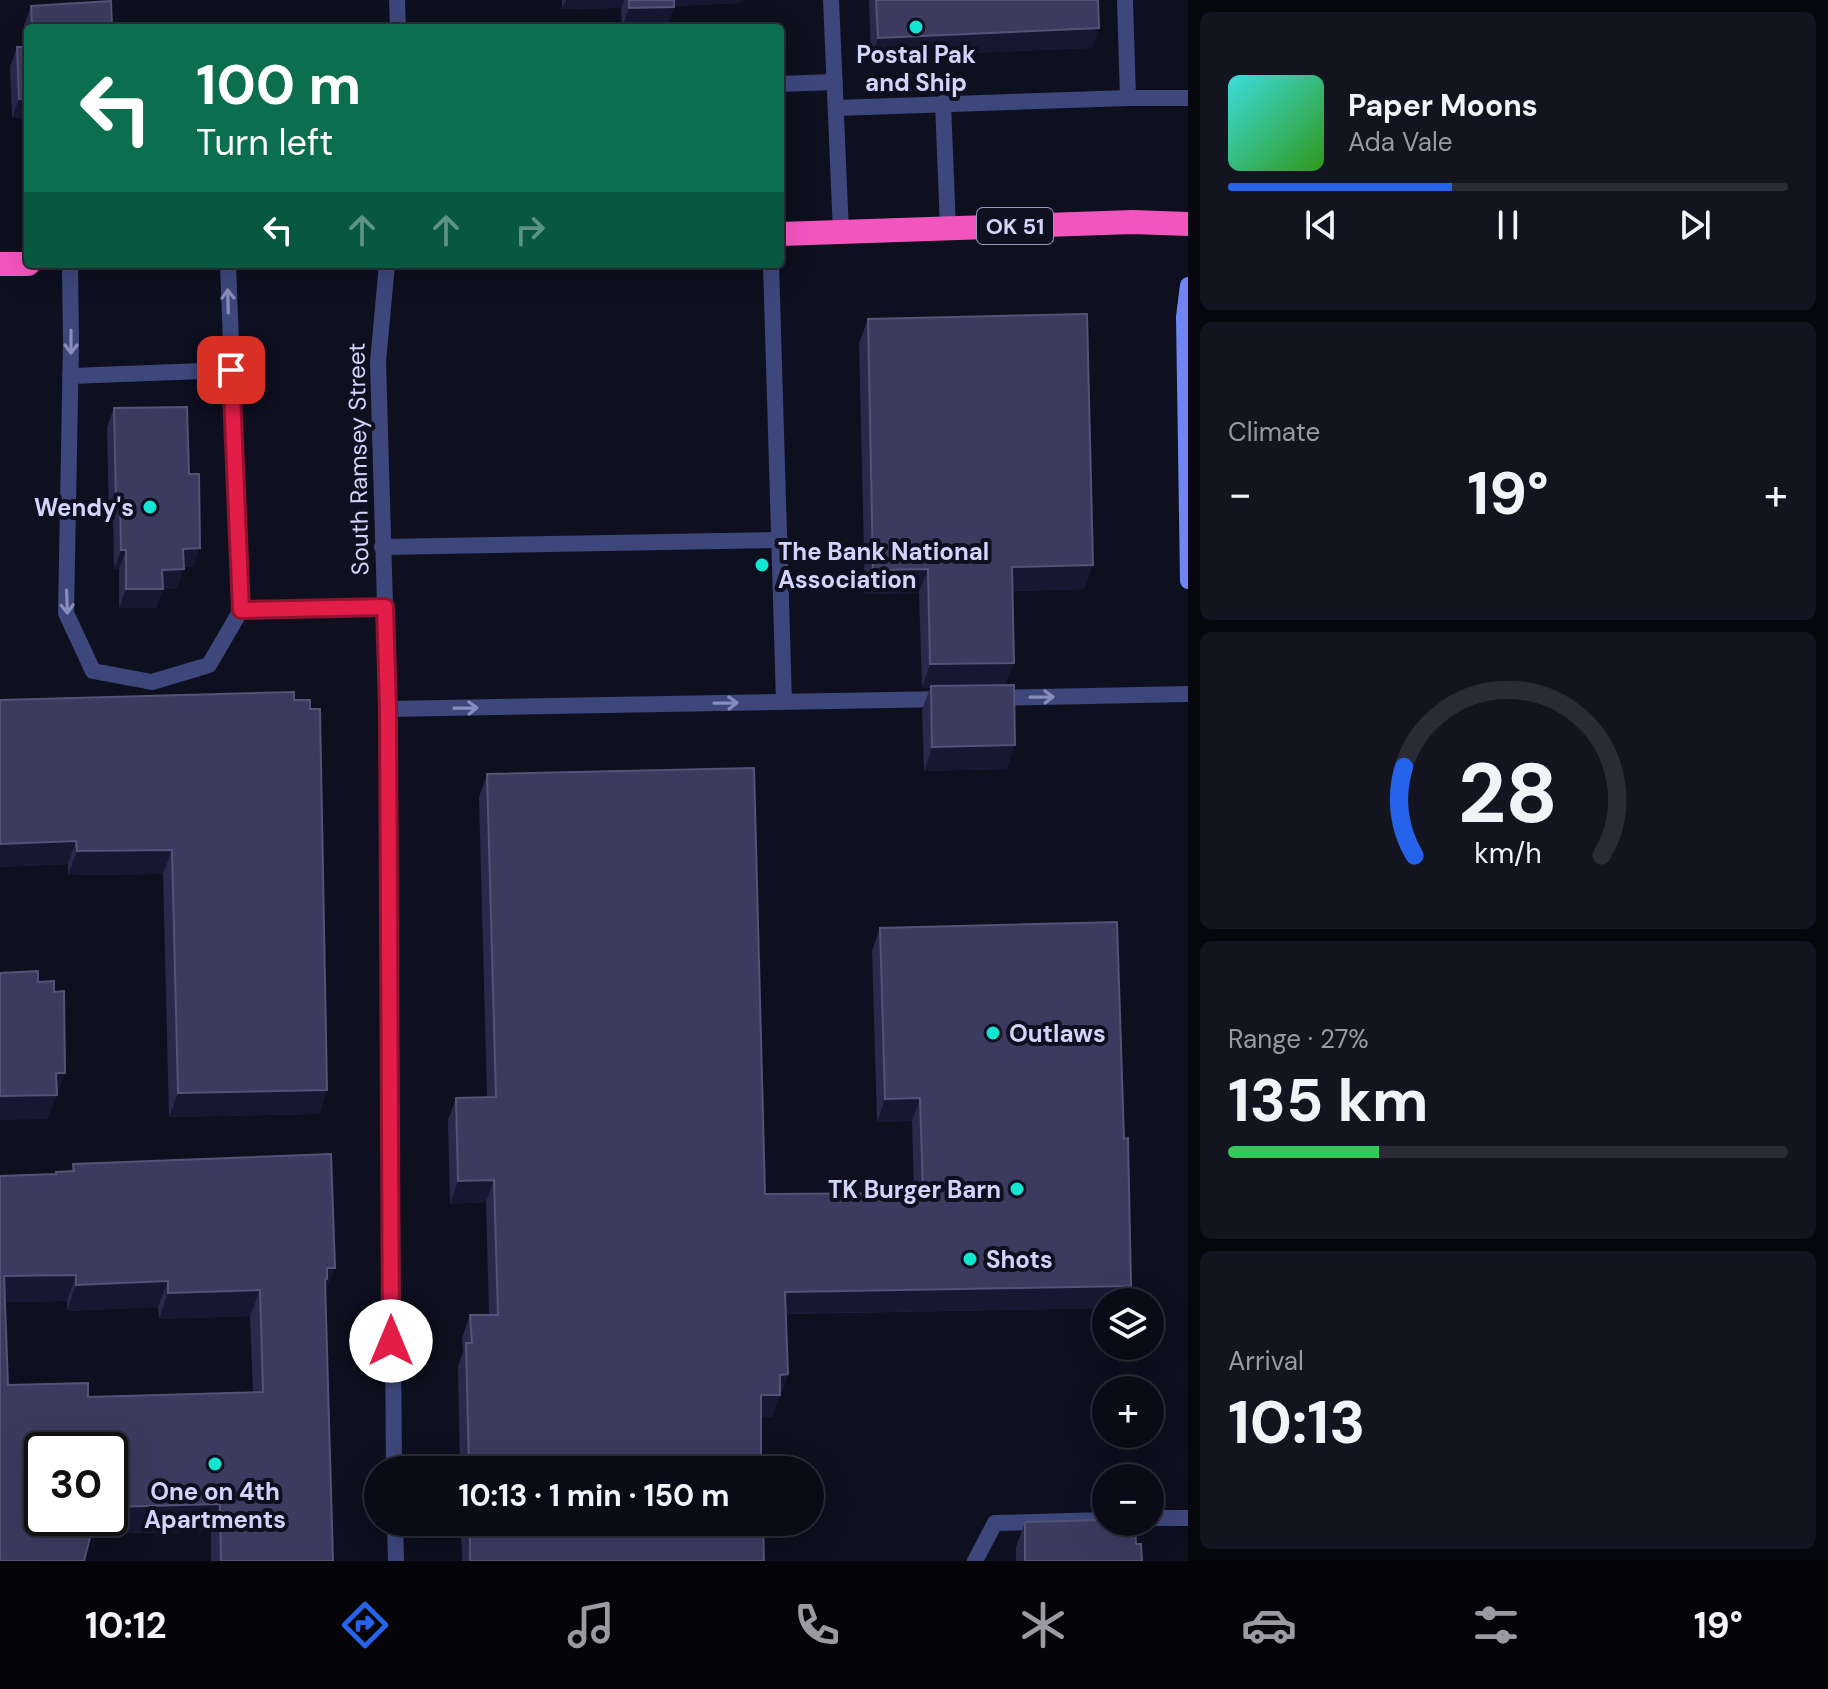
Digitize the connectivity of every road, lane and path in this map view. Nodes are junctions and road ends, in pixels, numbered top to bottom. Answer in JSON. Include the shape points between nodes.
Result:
{"nodes":[{"id":1,"x":397,"y":0,"type":"edge"},
{"id":2,"x":831,"y":0,"type":"edge"},
{"id":3,"x":1125,"y":0,"type":"edge"},
{"id":4,"x":398,"y":24,"type":"edge"},
{"id":5,"x":835,"y":82,"type":"junction"},
{"id":6,"x":784,"y":84,"type":"edge"},
{"id":7,"x":1128,"y":98,"type":"junction"},
{"id":8,"x":1188,"y":98,"type":"edge"},
{"id":9,"x":943,"y":103,"type":"junction"},
{"id":10,"x":836,"y":108,"type":"junction"},
{"id":11,"x":1188,"y":224,"type":"edge"},
{"id":12,"x":948,"y":228,"type":"junction"},
{"id":13,"x":841,"y":232,"type":"junction"},
{"id":14,"x":784,"y":234,"type":"edge"},
{"id":15,"x":0,"y":264,"type":"edge"},
{"id":16,"x":24,"y":264,"type":"edge"},
{"id":17,"x":70,"y":268,"type":"edge"},
{"id":18,"x":228,"y":268,"type":"edge"},
{"id":19,"x":387,"y":268,"type":"edge"},
{"id":20,"x":771,"y":268,"type":"edge"},
{"id":21,"x":1188,"y":285,"type":"edge"},
{"id":22,"x":231,"y":370,"type":"junction"},
{"id":23,"x":70,"y":376,"type":"junction"},
{"id":24,"x":1187,"y":476,"type":"edge"},
{"id":25,"x":780,"y":540,"type":"junction"},
{"id":26,"x":382,"y":547,"type":"junction"},
{"id":27,"x":1188,"y":581,"type":"edge"},
{"id":28,"x":385,"y":607,"type":"junction"},
{"id":29,"x":241,"y":610,"type":"junction"},
{"id":30,"x":1188,"y":694,"type":"edge"},
{"id":31,"x":784,"y":701,"type":"junction"},
{"id":32,"x":388,"y":709,"type":"junction"},
{"id":33,"x":394,"y":1456,"type":"edge"},
{"id":34,"x":1164,"y":1518,"type":"edge"},
{"id":35,"x":1188,"y":1518,"type":"edge"},
{"id":36,"x":1092,"y":1520,"type":"edge"},
{"id":37,"x":395,"y":1536,"type":"edge"},
{"id":38,"x":396,"y":1561,"type":"edge"},
{"id":39,"x":975,"y":1561,"type":"edge"}],
"edges":[{"from":1,"to":4,"type":"street"},
{"from":2,"to":5,"type":"street"},
{"from":3,"to":7,"type":"street"},
{"from":5,"to":6,"type":"street"},
{"from":5,"to":10,"type":"street"},
{"from":7,"to":8,"type":"street"},
{"from":7,"to":9,"type":"street"},
{"from":9,"to":10,"type":"street"},
{"from":9,"to":12,"type":"street"},
{"from":10,"to":13,"type":"street"},
{"from":11,"to":12,"type":"highway","number":"OK 51"},
{"from":12,"to":13,"type":"highway","number":"OK 51"},
{"from":13,"to":14,"type":"highway","number":"OK 51"},
{"from":15,"to":16,"type":"highway"},
{"from":17,"to":23,"type":"street","one_way":true},
{"from":22,"to":18,"type":"street","one_way":true},
{"from":19,"to":26,"type":"street","name":"South Ramsey Street","via":[[378,362]]},
{"from":20,"to":25,"type":"street"},
{"from":21,"to":24,"type":"street"},
{"from":22,"to":23,"type":"street"},
{"from":22,"to":29,"type":"street"},
{"from":23,"to":29,"type":"street","one_way":true,"via":[[66,613],[93,671],[152,682],[209,665]]},
{"from":24,"to":27,"type":"street"},
{"from":25,"to":26,"type":"street"},
{"from":25,"to":31,"type":"street"},
{"from":26,"to":28,"type":"street","name":"South Ramsey Street"},
{"from":28,"to":29,"type":"street"},
{"from":28,"to":32,"type":"street","name":"South Ramsey Street"},
{"from":31,"to":30,"type":"street","one_way":true},
{"from":32,"to":31,"type":"street","one_way":true},
{"from":32,"to":33,"type":"street","name":"South Ramsey Street"},
{"from":34,"to":35,"type":"street"},
{"from":36,"to":39,"type":"street","via":[[995,1523]]},
{"from":37,"to":38,"type":"street"}]}
